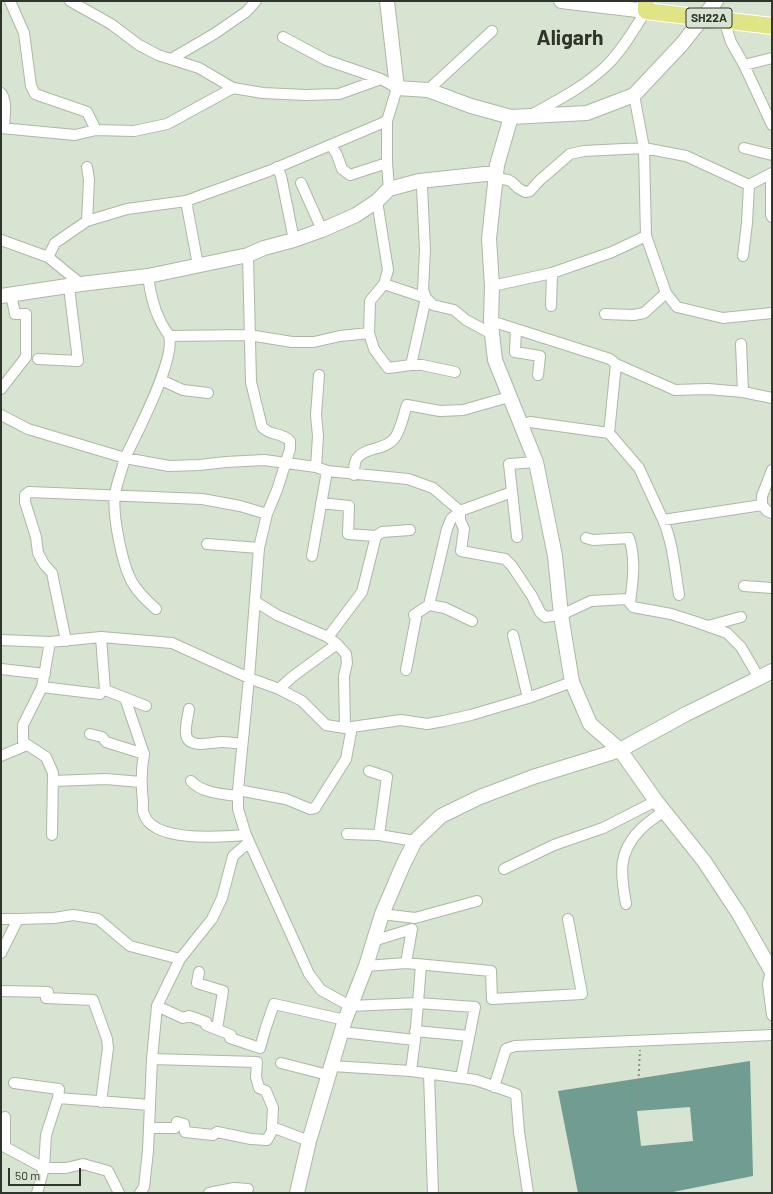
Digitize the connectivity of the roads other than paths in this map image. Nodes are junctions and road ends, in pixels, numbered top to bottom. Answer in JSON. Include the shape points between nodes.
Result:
{"nodes":[{"id":1,"x":10,"y":1,"type":"edge"},
{"id":2,"x":70,"y":1,"type":"edge"},
{"id":3,"x":256,"y":1,"type":"edge"},
{"id":4,"x":387,"y":1,"type":"edge"},
{"id":5,"x":561,"y":1,"type":"edge"},
{"id":6,"x":716,"y":1,"type":"edge"},
{"id":7,"x":646,"y":6,"type":"edge"},
{"id":8,"x":704,"y":18,"type":"junction"},
{"id":9,"x":724,"y":20,"type":"junction"},
{"id":10,"x":772,"y":26,"type":"edge"},
{"id":11,"x":492,"y":31,"type":"dead end"},
{"id":12,"x":283,"y":37,"type":"dead end"},
{"id":13,"x":772,"y":58,"type":"edge"},
{"id":14,"x":172,"y":59,"type":"junction"},
{"id":15,"x":744,"y":65,"type":"junction"},
{"id":16,"x":381,"y":79,"type":"junction"},
{"id":17,"x":233,"y":88,"type":"junction"},
{"id":18,"x":397,"y":88,"type":"junction"},
{"id":19,"x":428,"y":90,"type":"junction"},
{"id":20,"x":1,"y":93,"type":"edge"},
{"id":21,"x":634,"y":95,"type":"junction"},
{"id":22,"x":531,"y":116,"type":"junction"},
{"id":23,"x":511,"y":117,"type":"junction"},
{"id":24,"x":387,"y":121,"type":"junction"},
{"id":25,"x":772,"y":125,"type":"edge"},
{"id":26,"x":2,"y":128,"type":"edge"},
{"id":27,"x":96,"y":130,"type":"junction"},
{"id":28,"x":331,"y":145,"type":"junction"},
{"id":29,"x":644,"y":148,"type":"junction"},
{"id":30,"x":744,"y":148,"type":"dead end"},
{"id":31,"x":772,"y":155,"type":"edge"},
{"id":32,"x":386,"y":163,"type":"junction"},
{"id":33,"x":87,"y":167,"type":"dead end"},
{"id":34,"x":277,"y":167,"type":"junction"},
{"id":35,"x":772,"y":174,"type":"edge"},
{"id":36,"x":496,"y":176,"type":"junction"},
{"id":37,"x":419,"y":182,"type":"junction"},
{"id":38,"x":301,"y":183,"type":"dead end"},
{"id":39,"x":749,"y":185,"type":"junction"},
{"id":40,"x":389,"y":189,"type":"junction"},
{"id":41,"x":186,"y":200,"type":"junction"},
{"id":42,"x":377,"y":201,"type":"junction"},
{"id":43,"x":772,"y":217,"type":"edge"},
{"id":44,"x":87,"y":221,"type":"junction"},
{"id":45,"x":322,"y":230,"type":"junction"},
{"id":46,"x":646,"y":236,"type":"junction"},
{"id":47,"x":1,"y":240,"type":"edge"},
{"id":48,"x":294,"y":240,"type":"junction"},
{"id":49,"x":248,"y":255,"type":"junction"},
{"id":50,"x":743,"y":256,"type":"dead end"},
{"id":51,"x":48,"y":257,"type":"junction"},
{"id":52,"x":198,"y":265,"type":"junction"},
{"id":53,"x":552,"y":273,"type":"junction"},
{"id":54,"x":148,"y":276,"type":"junction"},
{"id":55,"x":384,"y":284,"type":"junction"},
{"id":56,"x":75,"y":285,"type":"junction"},
{"id":57,"x":492,"y":286,"type":"junction"},
{"id":58,"x":666,"y":293,"type":"junction"},
{"id":59,"x":6,"y":295,"type":"edge"},
{"id":60,"x":426,"y":298,"type":"junction"},
{"id":61,"x":551,"y":306,"type":"dead end"},
{"id":62,"x":772,"y":313,"type":"edge"},
{"id":63,"x":605,"y":314,"type":"dead end"},
{"id":64,"x":492,"y":327,"type":"junction"},
{"id":65,"x":516,"y":329,"type":"junction"},
{"id":66,"x":369,"y":333,"type":"junction"},
{"id":67,"x":249,"y":335,"type":"junction"},
{"id":68,"x":169,"y":336,"type":"junction"},
{"id":69,"x":741,"y":344,"type":"dead end"},
{"id":70,"x":38,"y":359,"type":"dead end"},
{"id":71,"x":616,"y":364,"type":"junction"},
{"id":72,"x":411,"y":365,"type":"junction"},
{"id":73,"x":455,"y":372,"type":"dead end"},
{"id":74,"x":319,"y":375,"type":"dead end"},
{"id":75,"x":538,"y":375,"type":"dead end"},
{"id":76,"x":161,"y":380,"type":"junction"},
{"id":77,"x":1,"y":389,"type":"edge"},
{"id":78,"x":743,"y":392,"type":"junction"},
{"id":79,"x":208,"y":393,"type":"dead end"},
{"id":80,"x":509,"y":397,"type":"junction"},
{"id":81,"x":772,"y":398,"type":"edge"},
{"id":82,"x":1,"y":415,"type":"edge"},
{"id":83,"x":521,"y":426,"type":"junction"},
{"id":84,"x":610,"y":433,"type":"junction"},
{"id":85,"x":125,"y":458,"type":"junction"},
{"id":86,"x":536,"y":462,"type":"junction"},
{"id":87,"x":285,"y":464,"type":"junction"},
{"id":88,"x":316,"y":467,"type":"junction"},
{"id":89,"x":772,"y":470,"type":"edge"},
{"id":90,"x":326,"y":471,"type":"junction"},
{"id":91,"x":354,"y":474,"type":"junction"},
{"id":92,"x":512,"y":492,"type":"junction"},
{"id":93,"x":115,"y":495,"type":"junction"},
{"id":94,"x":321,"y":503,"type":"junction"},
{"id":95,"x":762,"y":505,"type":"junction"},
{"id":96,"x":460,"y":511,"type":"junction"},
{"id":97,"x":772,"y":513,"type":"edge"},
{"id":98,"x":267,"y":514,"type":"junction"},
{"id":99,"x":663,"y":520,"type":"junction"},
{"id":100,"x":410,"y":530,"type":"dead end"},
{"id":101,"x":376,"y":536,"type":"junction"},
{"id":102,"x":517,"y":537,"type":"dead end"},
{"id":103,"x":586,"y":538,"type":"dead end"},
{"id":104,"x":207,"y":544,"type":"dead end"},
{"id":105,"x":259,"y":548,"type":"junction"},
{"id":106,"x":312,"y":556,"type":"dead end"},
{"id":107,"x":744,"y":586,"type":"dead end"},
{"id":108,"x":772,"y":588,"type":"edge"},
{"id":109,"x":679,"y":595,"type":"dead end"},
{"id":110,"x":256,"y":602,"type":"junction"},
{"id":111,"x":630,"y":602,"type":"junction"},
{"id":112,"x":429,"y":605,"type":"junction"},
{"id":113,"x":156,"y":609,"type":"dead end"},
{"id":114,"x":561,"y":615,"type":"junction"},
{"id":115,"x":742,"y":617,"type":"dead end"},
{"id":116,"x":472,"y":621,"type":"dead end"},
{"id":117,"x":708,"y":626,"type":"junction"},
{"id":118,"x":513,"y":635,"type":"dead end"},
{"id":119,"x":101,"y":637,"type":"junction"},
{"id":120,"x":328,"y":637,"type":"junction"},
{"id":121,"x":1,"y":640,"type":"edge"},
{"id":122,"x":66,"y":641,"type":"junction"},
{"id":123,"x":50,"y":642,"type":"junction"},
{"id":124,"x":337,"y":644,"type":"junction"},
{"id":125,"x":1,"y":669,"type":"edge"},
{"id":126,"x":406,"y":670,"type":"dead end"},
{"id":127,"x":772,"y":671,"type":"edge"},
{"id":128,"x":45,"y":674,"type":"junction"},
{"id":129,"x":249,"y":678,"type":"junction"},
{"id":130,"x":759,"y":678,"type":"junction"},
{"id":131,"x":572,"y":682,"type":"junction"},
{"id":132,"x":42,"y":687,"type":"junction"},
{"id":133,"x":279,"y":689,"type":"junction"},
{"id":134,"x":100,"y":694,"type":"dead end"},
{"id":135,"x":125,"y":698,"type":"junction"},
{"id":136,"x":528,"y":698,"type":"junction"},
{"id":137,"x":146,"y":706,"type":"dead end"},
{"id":138,"x":189,"y":709,"type":"dead end"},
{"id":139,"x":348,"y":727,"type":"junction"},
{"id":140,"x":90,"y":734,"type":"dead end"},
{"id":141,"x":242,"y":744,"type":"junction"},
{"id":142,"x":28,"y":745,"type":"junction"},
{"id":143,"x":620,"y":750,"type":"junction"},
{"id":144,"x":144,"y":754,"type":"junction"},
{"id":145,"x":1,"y":756,"type":"edge"},
{"id":146,"x":369,"y":771,"type":"dead end"},
{"id":147,"x":53,"y":781,"type":"junction"},
{"id":148,"x":191,"y":781,"type":"dead end"},
{"id":149,"x":141,"y":782,"type":"junction"},
{"id":150,"x":237,"y":793,"type":"junction"},
{"id":151,"x":660,"y":806,"type":"junction"},
{"id":152,"x":347,"y":834,"type":"dead end"},
{"id":153,"x":52,"y":835,"type":"dead end"},
{"id":154,"x":379,"y":835,"type":"junction"},
{"id":155,"x":247,"y":838,"type":"junction"},
{"id":156,"x":415,"y":841,"type":"junction"},
{"id":157,"x":504,"y":869,"type":"dead end"},
{"id":158,"x":477,"y":902,"type":"dead end"},
{"id":159,"x":626,"y":904,"type":"dead end"},
{"id":160,"x":382,"y":914,"type":"junction"},
{"id":161,"x":1,"y":919,"type":"edge"},
{"id":162,"x":18,"y":919,"type":"junction"},
{"id":163,"x":568,"y":919,"type":"dead end"},
{"id":164,"x":374,"y":942,"type":"junction"},
{"id":165,"x":1,"y":953,"type":"edge"},
{"id":166,"x":180,"y":959,"type":"junction"},
{"id":167,"x":406,"y":963,"type":"junction"},
{"id":168,"x":420,"y":964,"type":"junction"},
{"id":169,"x":366,"y":966,"type":"junction"},
{"id":170,"x":772,"y":971,"type":"edge"},
{"id":171,"x":199,"y":972,"type":"dead end"},
{"id":172,"x":1,"y":991,"type":"edge"},
{"id":173,"x":418,"y":1003,"type":"junction"},
{"id":174,"x":157,"y":1006,"type":"junction"},
{"id":175,"x":350,"y":1006,"type":"junction"},
{"id":176,"x":772,"y":1014,"type":"edge"},
{"id":177,"x":343,"y":1026,"type":"junction"},
{"id":178,"x":217,"y":1029,"type":"junction"},
{"id":179,"x":415,"y":1035,"type":"junction"},
{"id":180,"x":772,"y":1035,"type":"edge"},
{"id":181,"x":469,"y":1036,"type":"junction"},
{"id":182,"x":152,"y":1059,"type":"junction"},
{"id":183,"x":281,"y":1063,"type":"dead end"},
{"id":184,"x":330,"y":1070,"type":"junction"},
{"id":185,"x":411,"y":1071,"type":"junction"},
{"id":186,"x":429,"y":1074,"type":"junction"},
{"id":187,"x":461,"y":1078,"type":"junction"},
{"id":188,"x":14,"y":1083,"type":"dead end"},
{"id":189,"x":494,"y":1087,"type":"junction"},
{"id":190,"x":58,"y":1098,"type":"junction"},
{"id":191,"x":101,"y":1102,"type":"junction"},
{"id":192,"x":150,"y":1105,"type":"junction"},
{"id":193,"x":5,"y":1117,"type":"dead end"},
{"id":194,"x":272,"y":1127,"type":"junction"},
{"id":195,"x":149,"y":1128,"type":"junction"},
{"id":196,"x":309,"y":1141,"type":"junction"},
{"id":197,"x":44,"y":1168,"type":"junction"},
{"id":198,"x":248,"y":1189,"type":"dead end"},
{"id":199,"x":37,"y":1193,"type":"edge"},
{"id":200,"x":118,"y":1193,"type":"edge"},
{"id":201,"x":140,"y":1193,"type":"edge"},
{"id":202,"x":209,"y":1193,"type":"edge"},
{"id":203,"x":297,"y":1193,"type":"edge"},
{"id":204,"x":433,"y":1193,"type":"edge"},
{"id":205,"x":528,"y":1193,"type":"edge"}],
"edges":[{"from":1,"to":27,"type":"street","via":[[24,33],[31,86],[35,94],[87,112]]},
{"from":2,"to":14,"type":"street","via":[[111,24],[139,45]]},
{"from":3,"to":14,"type":"street","via":[[246,12],[221,30]]},
{"from":4,"to":18,"type":"street"},
{"from":5,"to":7,"type":"street"},
{"from":6,"to":8,"type":"street"},
{"from":7,"to":8,"type":"main road","number":"SH22A"},
{"from":7,"to":22,"type":"street","via":[[623,46],[607,66],[582,86]]},
{"from":8,"to":9,"type":"main road","number":"SH22A"},
{"from":8,"to":21,"type":"street"},
{"from":9,"to":10,"type":"main road","number":"SH22A"},
{"from":9,"to":15,"type":"street","via":[[731,42]]},
{"from":11,"to":19,"type":"street"},
{"from":12,"to":16,"type":"street","via":[[326,60]]},
{"from":13,"to":15,"type":"street"},
{"from":14,"to":17,"type":"street","via":[[199,68]]},
{"from":15,"to":25,"type":"street"},
{"from":16,"to":17,"type":"street","via":[[339,94],[263,93]]},
{"from":16,"to":18,"type":"street"},
{"from":17,"to":27,"type":"street","via":[[167,124],[134,131]]},
{"from":18,"to":19,"type":"street"},
{"from":18,"to":24,"type":"street"},
{"from":19,"to":23,"type":"street"},
{"from":20,"to":26,"type":"street","via":[[5,104]]},
{"from":21,"to":22,"type":"street","via":[[587,113]]},
{"from":21,"to":29,"type":"street"},
{"from":22,"to":23,"type":"street"},
{"from":23,"to":36,"type":"street"},
{"from":24,"to":28,"type":"street"},
{"from":24,"to":32,"type":"street"},
{"from":26,"to":27,"type":"street","via":[[75,135]]},
{"from":28,"to":32,"type":"street","via":[[342,169],[350,175]]},
{"from":28,"to":34,"type":"street"},
{"from":29,"to":36,"type":"street","via":[[584,150],[570,154],[530,191],[525,192],[512,182]]},
{"from":29,"to":39,"type":"street","via":[[686,156]]},
{"from":29,"to":46,"type":"street"},
{"from":30,"to":31,"type":"street"},
{"from":32,"to":40,"type":"street"},
{"from":33,"to":44,"type":"street"},
{"from":34,"to":41,"type":"street"},
{"from":34,"to":48,"type":"street"},
{"from":35,"to":39,"type":"street"},
{"from":35,"to":43,"type":"street"},
{"from":36,"to":37,"type":"street"},
{"from":36,"to":57,"type":"street","via":[[489,239]]},
{"from":37,"to":40,"type":"street"},
{"from":37,"to":60,"type":"street","via":[[422,187],[425,250],[423,290]]},
{"from":38,"to":45,"type":"street"},
{"from":39,"to":50,"type":"street"},
{"from":40,"to":42,"type":"street"},
{"from":41,"to":44,"type":"street","via":[[127,208]]},
{"from":41,"to":52,"type":"street"},
{"from":42,"to":45,"type":"street","via":[[356,215]]},
{"from":42,"to":55,"type":"street","via":[[388,270]]},
{"from":44,"to":51,"type":"street","via":[[56,243]]},
{"from":45,"to":48,"type":"street"},
{"from":46,"to":53,"type":"street","via":[[612,252]]},
{"from":46,"to":58,"type":"street"},
{"from":47,"to":51,"type":"street"},
{"from":48,"to":49,"type":"street"},
{"from":49,"to":52,"type":"street"},
{"from":49,"to":67,"type":"street"},
{"from":51,"to":56,"type":"street"},
{"from":52,"to":54,"type":"street"},
{"from":53,"to":57,"type":"street"},
{"from":53,"to":61,"type":"street"},
{"from":54,"to":56,"type":"street"},
{"from":54,"to":68,"type":"street","via":[[150,294]]},
{"from":55,"to":60,"type":"street"},
{"from":55,"to":66,"type":"street","via":[[370,301]]},
{"from":56,"to":59,"type":"street"},
{"from":56,"to":70,"type":"street","via":[[78,361]]},
{"from":57,"to":64,"type":"street"},
{"from":58,"to":62,"type":"street","via":[[677,307],[723,318]]},
{"from":58,"to":63,"type":"street","via":[[644,313]]},
{"from":59,"to":77,"type":"street","via":[[15,314],[26,314],[26,357]]},
{"from":60,"to":64,"type":"street","via":[[433,305],[454,310],[466,320]]},
{"from":60,"to":72,"type":"street"},
{"from":64,"to":65,"type":"street"},
{"from":64,"to":80,"type":"street","via":[[495,360]]},
{"from":65,"to":71,"type":"street","via":[[610,359]]},
{"from":65,"to":75,"type":"street","via":[[515,352],[540,356]]},
{"from":66,"to":67,"type":"street","via":[[314,342],[292,342]]},
{"from":66,"to":72,"type":"street","via":[[374,350],[388,368]]},
{"from":67,"to":68,"type":"street"},
{"from":67,"to":87,"type":"street","via":[[251,382],[259,417],[262,427],[267,432],[285,436],[290,440]]},
{"from":68,"to":76,"type":"street","via":[[168,356]]},
{"from":69,"to":78,"type":"street"},
{"from":71,"to":78,"type":"street","via":[[675,390]]},
{"from":71,"to":84,"type":"street"},
{"from":72,"to":73,"type":"street"},
{"from":74,"to":88,"type":"street"},
{"from":76,"to":79,"type":"street","via":[[182,390]]},
{"from":76,"to":85,"type":"street"},
{"from":78,"to":81,"type":"street"},
{"from":80,"to":83,"type":"street"},
{"from":80,"to":91,"type":"street","via":[[463,410],[440,411],[407,405],[398,434],[393,441],[358,456]]},
{"from":82,"to":85,"type":"street","via":[[28,429]]},
{"from":83,"to":84,"type":"street","via":[[530,422]]},
{"from":83,"to":86,"type":"street"},
{"from":84,"to":99,"type":"street","via":[[639,468]]},
{"from":85,"to":87,"type":"street","via":[[169,466],[264,460]]},
{"from":85,"to":93,"type":"street"},
{"from":86,"to":92,"type":"street","via":[[509,464]]},
{"from":86,"to":114,"type":"street","via":[[556,556]]},
{"from":87,"to":88,"type":"street"},
{"from":87,"to":98,"type":"street","via":[[278,490]]},
{"from":88,"to":90,"type":"street"},
{"from":89,"to":95,"type":"street","via":[[762,496]]},
{"from":90,"to":91,"type":"street"},
{"from":90,"to":94,"type":"street"},
{"from":91,"to":96,"type":"street","via":[[408,479],[433,488]]},
{"from":92,"to":96,"type":"street"},
{"from":92,"to":102,"type":"street"},
{"from":93,"to":98,"type":"street","via":[[202,499]]},
{"from":93,"to":113,"type":"street","via":[[120,550],[131,581]]},
{"from":93,"to":122,"type":"street","via":[[29,492],[24,495],[38,553],[52,573]]},
{"from":94,"to":101,"type":"street","via":[[349,506],[348,534]]},
{"from":94,"to":106,"type":"street"},
{"from":95,"to":97,"type":"street"},
{"from":95,"to":99,"type":"street"},
{"from":96,"to":112,"type":"street","via":[[451,519],[447,529]]},
{"from":96,"to":114,"type":"street","via":[[464,529],[461,551],[504,559],[512,566],[545,618]]},
{"from":98,"to":105,"type":"street"},
{"from":99,"to":109,"type":"street","via":[[671,543]]},
{"from":100,"to":101,"type":"street","via":[[382,532]]},
{"from":101,"to":120,"type":"street","via":[[362,592]]},
{"from":103,"to":111,"type":"street","via":[[629,538],[633,549]]},
{"from":104,"to":105,"type":"street"},
{"from":105,"to":110,"type":"street"},
{"from":107,"to":108,"type":"street"},
{"from":110,"to":120,"type":"street"},
{"from":110,"to":129,"type":"street"},
{"from":111,"to":114,"type":"street","via":[[628,599],[591,601]]},
{"from":111,"to":117,"type":"street","via":[[633,607],[671,614]]},
{"from":112,"to":116,"type":"street","via":[[445,608]]},
{"from":112,"to":126,"type":"street","via":[[414,615],[416,618]]},
{"from":114,"to":131,"type":"street"},
{"from":115,"to":117,"type":"street"},
{"from":117,"to":130,"type":"street","via":[[726,633],[740,647]]},
{"from":118,"to":136,"type":"street"},
{"from":119,"to":122,"type":"street"},
{"from":119,"to":129,"type":"street","via":[[172,643]]},
{"from":119,"to":135,"type":"street","via":[[105,690]]},
{"from":120,"to":124,"type":"street"},
{"from":121,"to":123,"type":"street"},
{"from":122,"to":123,"type":"street"},
{"from":123,"to":128,"type":"street"},
{"from":124,"to":133,"type":"street"},
{"from":124,"to":139,"type":"street","via":[[346,654],[344,676]]},
{"from":125,"to":128,"type":"street"},
{"from":127,"to":130,"type":"street"},
{"from":128,"to":132,"type":"street"},
{"from":129,"to":133,"type":"street"},
{"from":129,"to":141,"type":"street"},
{"from":130,"to":143,"type":"street"},
{"from":131,"to":136,"type":"street"},
{"from":131,"to":143,"type":"street","via":[[590,724]]},
{"from":132,"to":134,"type":"street"},
{"from":132,"to":142,"type":"street","via":[[23,725],[23,742]]},
{"from":133,"to":139,"type":"street","via":[[302,701],[326,725]]},
{"from":135,"to":137,"type":"street"},
{"from":135,"to":144,"type":"street"},
{"from":136,"to":139,"type":"street","via":[[471,715],[427,724],[401,720]]},
{"from":138,"to":141,"type":"street","via":[[186,736],[189,740],[203,744]]},
{"from":139,"to":150,"type":"street","via":[[346,759],[315,808],[310,809],[286,799]]},
{"from":140,"to":144,"type":"street"},
{"from":141,"to":150,"type":"street"},
{"from":142,"to":145,"type":"street"},
{"from":142,"to":147,"type":"street","via":[[46,757]]},
{"from":143,"to":151,"type":"street"},
{"from":143,"to":156,"type":"street","via":[[533,777],[480,797],[441,816]]},
{"from":144,"to":149,"type":"street"},
{"from":146,"to":154,"type":"street","via":[[387,777]]},
{"from":147,"to":149,"type":"street","via":[[106,779]]},
{"from":147,"to":153,"type":"street"},
{"from":148,"to":150,"type":"street","via":[[209,791]]},
{"from":149,"to":155,"type":"street","via":[[144,814],[149,824],[174,834],[191,837]]},
{"from":150,"to":155,"type":"street","via":[[238,809]]},
{"from":151,"to":157,"type":"street","via":[[554,845]]},
{"from":151,"to":159,"type":"street","via":[[631,840],[625,851],[621,877]]},
{"from":151,"to":170,"type":"street","via":[[704,861]]},
{"from":152,"to":154,"type":"street"},
{"from":154,"to":156,"type":"street"},
{"from":155,"to":166,"type":"street","via":[[233,856],[222,898],[212,919]]},
{"from":155,"to":175,"type":"street","via":[[308,974],[321,990]]},
{"from":156,"to":160,"type":"street"},
{"from":158,"to":160,"type":"street","via":[[415,918]]},
{"from":160,"to":164,"type":"street"},
{"from":161,"to":162,"type":"street"},
{"from":162,"to":165,"type":"street"},
{"from":162,"to":166,"type":"street","via":[[73,915],[98,919],[130,946]]},
{"from":163,"to":168,"type":"street","via":[[582,994],[492,1000],[491,971]]},
{"from":164,"to":167,"type":"street","via":[[412,929]]},
{"from":164,"to":169,"type":"street"},
{"from":166,"to":174,"type":"street"},
{"from":167,"to":168,"type":"street"},
{"from":167,"to":169,"type":"street"},
{"from":168,"to":173,"type":"street"},
{"from":169,"to":175,"type":"street"},
{"from":170,"to":176,"type":"street","via":[[768,984]]},
{"from":171,"to":178,"type":"street","via":[[197,983],[223,991]]},
{"from":172,"to":191,"type":"street","via":[[48,992],[46,998],[93,1000],[108,1044]]},
{"from":173,"to":175,"type":"street"},
{"from":173,"to":179,"type":"street"},
{"from":173,"to":181,"type":"street","via":[[474,1007]]},
{"from":174,"to":178,"type":"street","via":[[182,1018],[189,1016],[206,1022],[206,1025]]},
{"from":174,"to":182,"type":"street"},
{"from":175,"to":177,"type":"street"},
{"from":177,"to":178,"type":"street","via":[[274,1004],[260,1048],[230,1038],[231,1035]]},
{"from":177,"to":179,"type":"street"},
{"from":177,"to":184,"type":"street"},
{"from":179,"to":181,"type":"street"},
{"from":179,"to":185,"type":"street"},
{"from":180,"to":189,"type":"street","via":[[515,1046],[506,1050]]},
{"from":181,"to":187,"type":"street"},
{"from":182,"to":192,"type":"street"},
{"from":182,"to":194,"type":"street","via":[[257,1062],[256,1077],[259,1088],[266,1091],[273,1108]]},
{"from":183,"to":184,"type":"street"},
{"from":184,"to":185,"type":"street"},
{"from":184,"to":196,"type":"street"},
{"from":185,"to":186,"type":"street"},
{"from":186,"to":187,"type":"street"},
{"from":186,"to":204,"type":"street"},
{"from":187,"to":189,"type":"street","via":[[476,1080]]},
{"from":188,"to":190,"type":"street","via":[[59,1089]]},
{"from":189,"to":205,"type":"street","via":[[516,1094]]},
{"from":190,"to":191,"type":"street"},
{"from":190,"to":197,"type":"street","via":[[46,1135]]},
{"from":191,"to":192,"type":"street"},
{"from":192,"to":195,"type":"street"},
{"from":193,"to":197,"type":"street","via":[[5,1148]]},
{"from":194,"to":195,"type":"street","via":[[267,1140],[217,1132],[213,1135],[185,1132],[184,1124],[177,1122],[175,1128]]},
{"from":194,"to":196,"type":"street"},
{"from":195,"to":201,"type":"street","via":[[144,1187]]},
{"from":196,"to":203,"type":"street"},
{"from":197,"to":199,"type":"street"},
{"from":197,"to":200,"type":"street","via":[[66,1168],[83,1164],[108,1171]]},
{"from":198,"to":202,"type":"street","via":[[234,1188]]}]}
